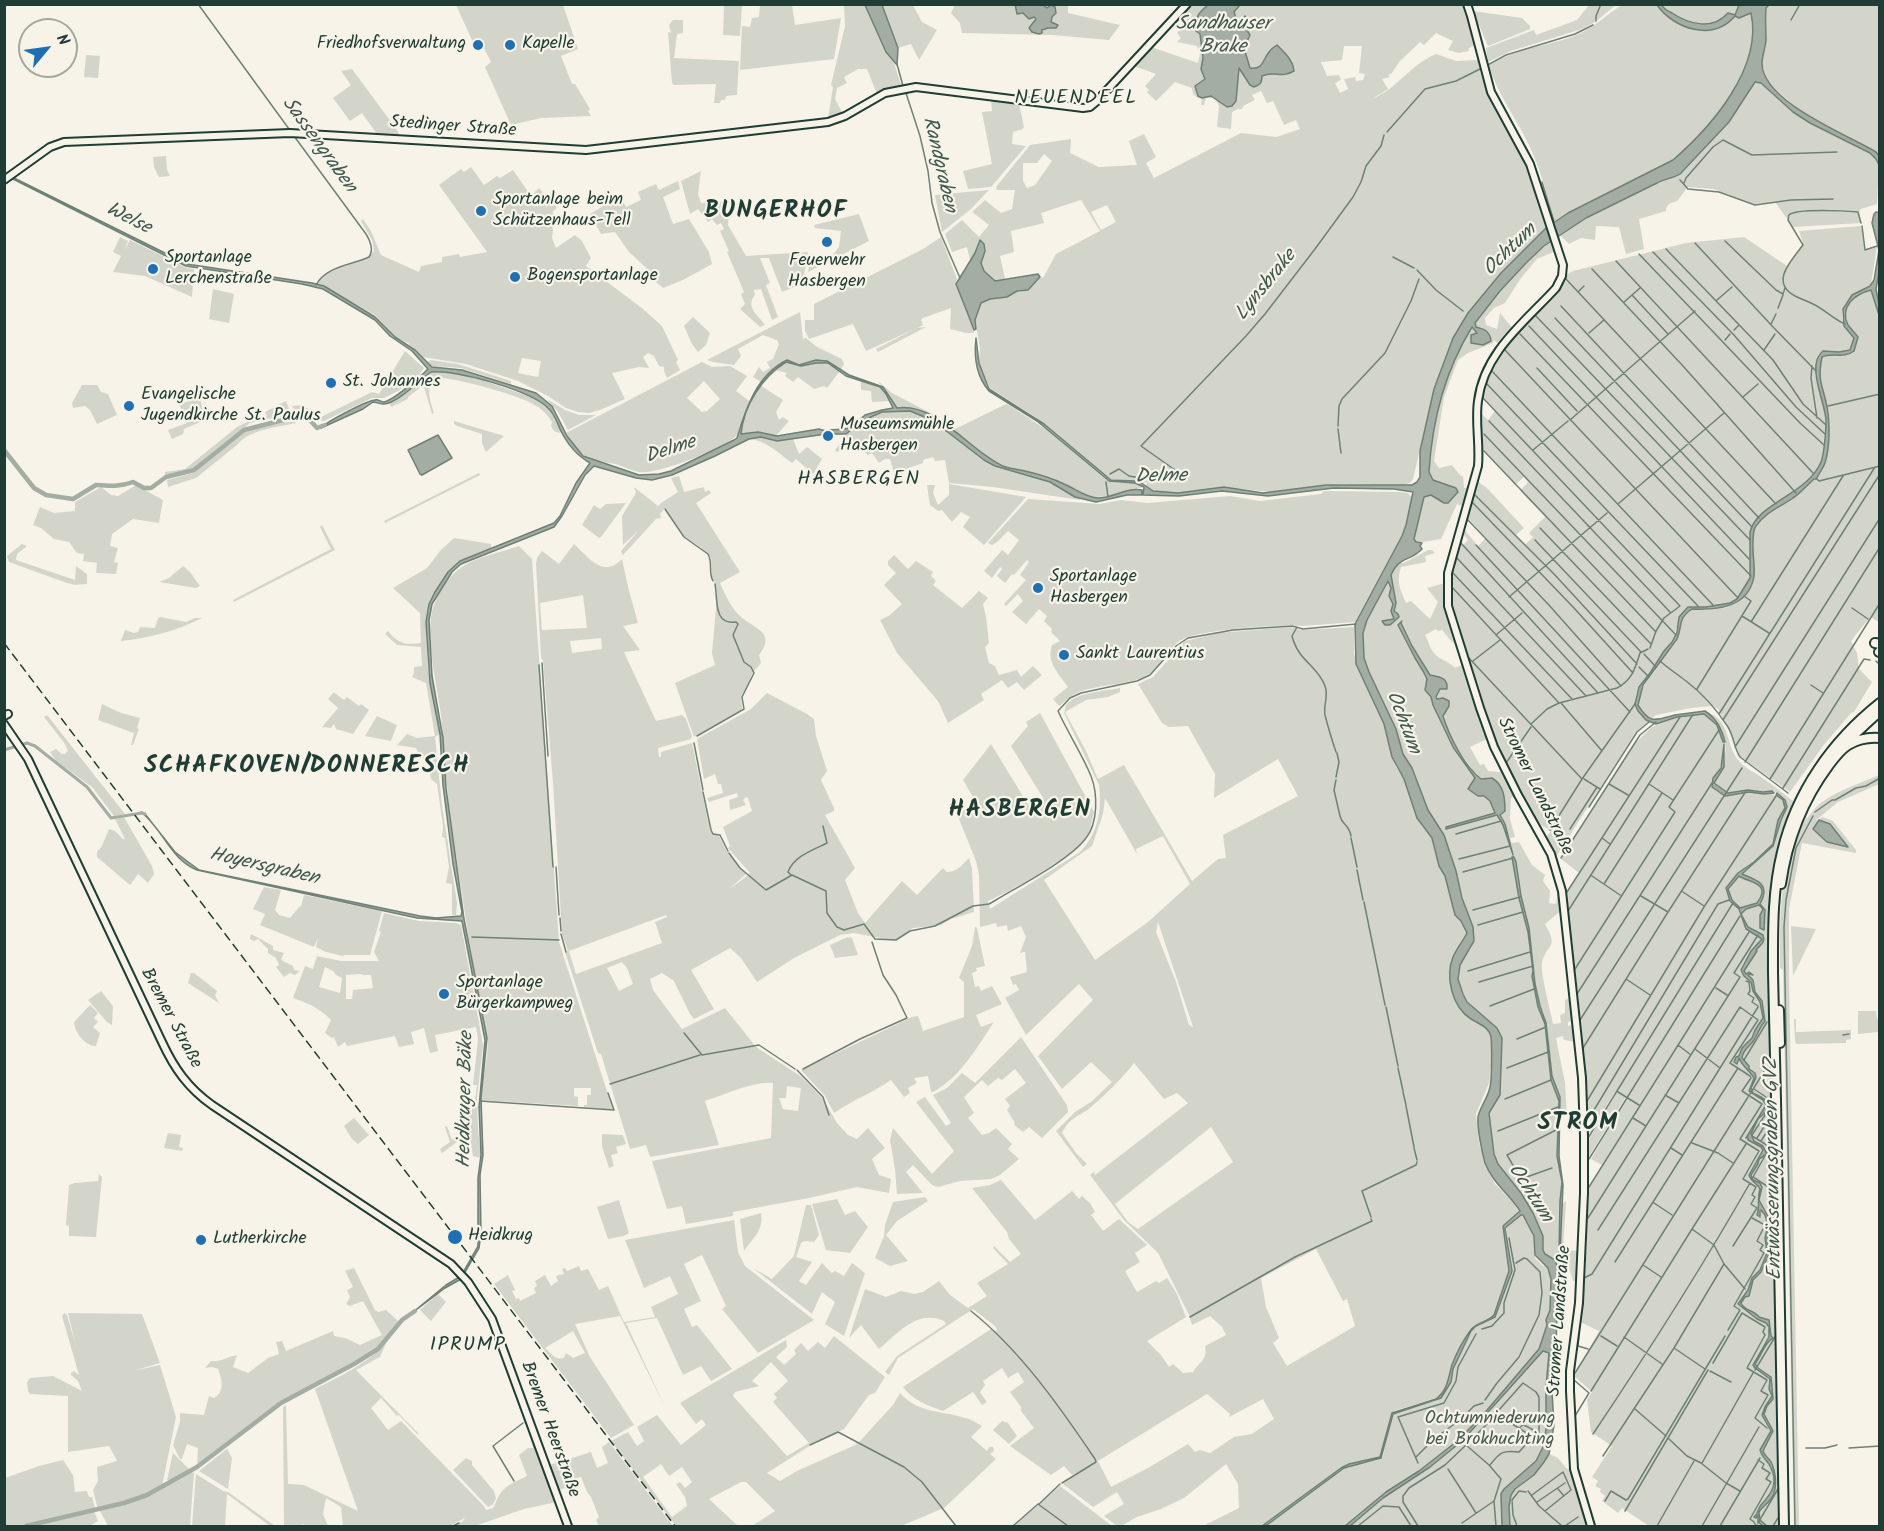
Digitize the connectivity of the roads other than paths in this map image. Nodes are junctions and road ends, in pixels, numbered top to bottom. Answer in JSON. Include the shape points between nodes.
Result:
{"nodes":[{"id":1,"x":1187,"y":4,"type":"edge"},
{"id":2,"x":1467,"y":4,"type":"edge"},
{"id":3,"x":8,"y":177,"type":"edge"},
{"id":4,"x":1880,"y":703,"type":"edge"},
{"id":5,"x":1880,"y":711,"type":"edge"},
{"id":6,"x":4,"y":724,"type":"edge"},
{"id":7,"x":1880,"y":738,"type":"edge"},
{"id":8,"x":1838,"y":754,"type":"junction"},
{"id":9,"x":464,"y":1278,"type":"joint"},
{"id":10,"x":568,"y":1527,"type":"edge"},
{"id":11,"x":1591,"y":1527,"type":"edge"},
{"id":12,"x":1786,"y":1527,"type":"edge"}],
"edges":[{"from":1,"to":3,"type":"main road","name":"Stedinger Straße","via":[[1087,108],[904,88],[885,93],[828,122],[586,150],[292,133],[60,142]]},
{"from":2,"to":11,"type":"main road","name":"Stromer Landstraße","via":[[1494,98],[1530,164],[1563,265],[1554,290],[1500,347],[1482,382],[1477,407],[1478,466],[1450,562],[1447,590],[1451,617],[1487,728],[1508,777],[1551,854],[1562,891],[1582,1078],[1585,1155],[1579,1303],[1570,1391],[1574,1466]]},
{"from":4,"to":12,"type":"highway","via":[[1838,743],[1806,789],[1782,849],[1775,893],[1774,1027]]},
{"from":5,"to":8,"type":"highway","via":[[1846,741]]},
{"from":6,"to":9,"type":"main road","name":"Bremer Straße","via":[[20,746],[169,1056],[188,1084],[212,1105],[452,1264]]},
{"from":7,"to":8,"type":"highway","via":[[1859,740]]},
{"from":8,"to":12,"type":"highway","via":[[1812,793],[1792,836],[1778,917]]},
{"from":9,"to":10,"type":"main road","name":"Bremer Heerstraße","via":[[492,1319]]}]}
